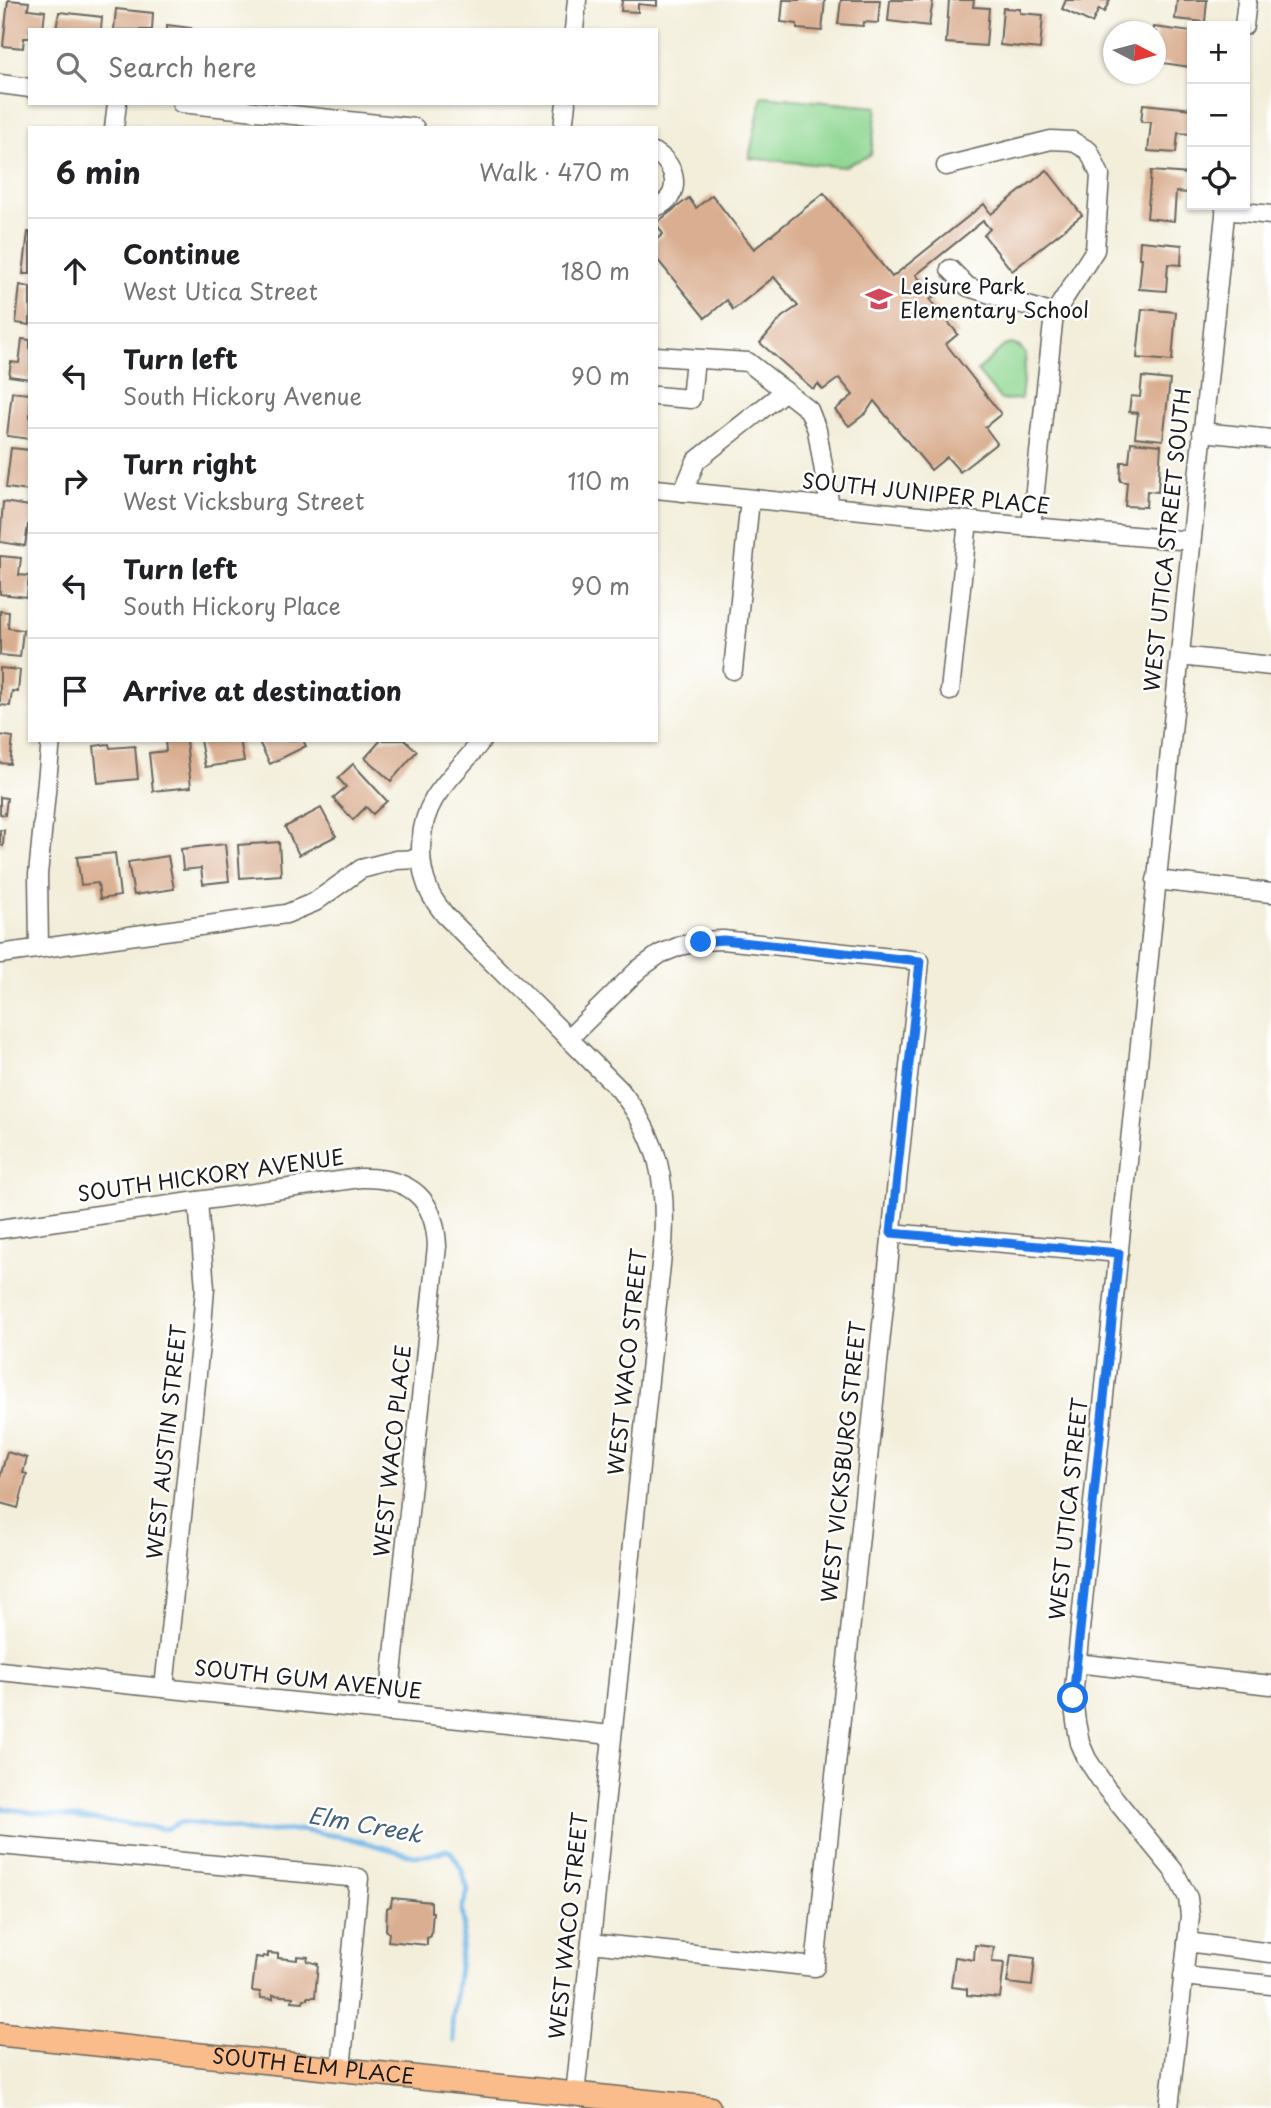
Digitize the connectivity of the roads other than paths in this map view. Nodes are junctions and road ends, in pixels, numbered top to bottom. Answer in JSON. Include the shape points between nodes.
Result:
{"nodes":[{"id":1,"x":577,"y":0,"type":"edge"},
{"id":2,"x":1247,"y":0,"type":"edge"},
{"id":3,"x":1245,"y":21,"type":"edge"},
{"id":4,"x":574,"y":28,"type":"edge"},
{"id":5,"x":0,"y":84,"type":"edge"},
{"id":6,"x":28,"y":88,"type":"edge"},
{"id":7,"x":117,"y":105,"type":"edge"},
{"id":8,"x":196,"y":105,"type":"edge"},
{"id":9,"x":566,"y":105,"type":"edge"},
{"id":10,"x":341,"y":124,"type":"edge"},
{"id":11,"x":114,"y":126,"type":"edge"},
{"id":12,"x":378,"y":126,"type":"edge"},
{"id":13,"x":563,"y":126,"type":"edge"},
{"id":14,"x":658,"y":154,"type":"edge"},
{"id":15,"x":946,"y":166,"type":"dead end"},
{"id":16,"x":658,"y":206,"type":"edge"},
{"id":17,"x":1226,"y":210,"type":"edge"},
{"id":18,"x":1239,"y":210,"type":"edge"},
{"id":19,"x":1271,"y":215,"type":"edge"},
{"id":20,"x":950,"y":269,"type":"dead end"},
{"id":21,"x":1054,"y":314,"type":"junction"},
{"id":22,"x":658,"y":356,"type":"edge"},
{"id":23,"x":695,"y":359,"type":"junction"},
{"id":24,"x":785,"y":391,"type":"junction"},
{"id":25,"x":658,"y":396,"type":"edge"},
{"id":26,"x":1202,"y":432,"type":"junction"},
{"id":27,"x":1271,"y":439,"type":"edge"},
{"id":28,"x":658,"y":489,"type":"edge"},
{"id":29,"x":683,"y":492,"type":"junction"},
{"id":30,"x":750,"y":499,"type":"junction"},
{"id":31,"x":830,"y":507,"type":"junction"},
{"id":32,"x":968,"y":521,"type":"junction"},
{"id":33,"x":1031,"y":527,"type":"junction"},
{"id":34,"x":1191,"y":541,"type":"junction"},
{"id":35,"x":1180,"y":656,"type":"junction"},
{"id":36,"x":1271,"y":666,"type":"edge"},
{"id":37,"x":733,"y":670,"type":"dead end"},
{"id":38,"x":950,"y":691,"type":"dead end"},
{"id":39,"x":51,"y":742,"type":"edge"},
{"id":40,"x":480,"y":742,"type":"edge"},
{"id":41,"x":421,"y":859,"type":"junction"},
{"id":42,"x":1156,"y":880,"type":"junction"},
{"id":43,"x":1271,"y":893,"type":"edge"},
{"id":44,"x":39,"y":948,"type":"junction"},
{"id":45,"x":0,"y":954,"type":"edge"},
{"id":46,"x":568,"y":1039,"type":"junction"},
{"id":47,"x":422,"y":1199,"type":"joint"},
{"id":48,"x":198,"y":1201,"type":"junction"},
{"id":49,"x":0,"y":1229,"type":"edge"},
{"id":50,"x":891,"y":1233,"type":"junction"},
{"id":51,"x":1119,"y":1253,"type":"junction"},
{"id":52,"x":1076,"y":1663,"type":"junction"},
{"id":53,"x":0,"y":1671,"type":"edge"},
{"id":54,"x":1271,"y":1685,"type":"edge"},
{"id":55,"x":164,"y":1688,"type":"junction"},
{"id":56,"x":388,"y":1712,"type":"junction"},
{"id":57,"x":611,"y":1735,"type":"junction"},
{"id":58,"x":0,"y":1844,"type":"edge"},
{"id":59,"x":1187,"y":1942,"type":"junction"},
{"id":60,"x":590,"y":1943,"type":"junction"},
{"id":61,"x":1271,"y":1953,"type":"edge"},
{"id":62,"x":1184,"y":1976,"type":"junction"},
{"id":63,"x":1271,"y":1985,"type":"edge"},
{"id":64,"x":0,"y":2034,"type":"edge"},
{"id":65,"x":341,"y":2070,"type":"junction"},
{"id":66,"x":575,"y":2095,"type":"junction"},
{"id":67,"x":709,"y":2108,"type":"edge"},
{"id":68,"x":1169,"y":2108,"type":"edge"}],
"edges":[{"from":1,"to":4,"type":"street"},
{"from":2,"to":3,"type":"street"},
{"from":5,"to":6,"type":"street"},
{"from":7,"to":11,"type":"street"},
{"from":8,"to":10,"type":"street"},
{"from":9,"to":13,"type":"street"},
{"from":10,"to":12,"type":"street"},
{"from":14,"to":16,"type":"street","via":[[674,175],[672,193]]},
{"from":15,"to":21,"type":"street","via":[[1051,140],[1072,141],[1089,151],[1100,175],[1095,250]]},
{"from":17,"to":26,"type":"street","name":"WEST UTICA STREET SOUTH"},
{"from":18,"to":19,"type":"street"},
{"from":20,"to":21,"type":"street","via":[[968,287]]},
{"from":21,"to":33,"type":"street"},
{"from":22,"to":23,"type":"street"},
{"from":23,"to":24,"type":"street","via":[[748,362]]},
{"from":23,"to":25,"type":"street","via":[[691,399]]},
{"from":24,"to":29,"type":"street","via":[[696,461]]},
{"from":24,"to":31,"type":"street","via":[[809,410],[817,430]]},
{"from":26,"to":27,"type":"street"},
{"from":26,"to":34,"type":"street","name":"WEST UTICA STREET SOUTH"},
{"from":28,"to":29,"type":"street","name":"SOUTH JUNIPER PLACE"},
{"from":29,"to":30,"type":"street","name":"SOUTH JUNIPER PLACE"},
{"from":30,"to":31,"type":"street","name":"SOUTH JUNIPER PLACE"},
{"from":30,"to":37,"type":"street"},
{"from":31,"to":32,"type":"street","name":"SOUTH JUNIPER PLACE"},
{"from":32,"to":33,"type":"street","name":"SOUTH JUNIPER PLACE"},
{"from":32,"to":38,"type":"street"},
{"from":33,"to":34,"type":"street","name":"SOUTH JUNIPER PLACE"},
{"from":34,"to":35,"type":"street","name":"WEST UTICA STREET SOUTH"},
{"from":35,"to":36,"type":"street"},
{"from":35,"to":42,"type":"street","name":"WEST UTICA STREET SOUTH"},
{"from":39,"to":44,"type":"street","via":[[38,874]]},
{"from":40,"to":41,"type":"street","name":"WEST WACO STREET","via":[[434,799],[423,830]]},
{"from":41,"to":44,"type":"street","via":[[361,869],[315,902],[286,914]]},
{"from":41,"to":46,"type":"street","name":"WEST WACO STREET","via":[[428,889],[445,915]]},
{"from":42,"to":43,"type":"street"},
{"from":42,"to":51,"type":"street","name":"WEST UTICA STREET"},
{"from":44,"to":45,"type":"street"},
{"from":46,"to":50,"type":"street","name":"WEST VICKSBURG STREET","via":[[639,969],[680,946],[723,940],[920,961]]},
{"from":46,"to":57,"type":"street","name":"WEST WACO STREET","via":[[638,1114],[660,1166],[664,1192],[663,1245]]},
{"from":47,"to":48,"type":"street","name":"SOUTH HICKORY AVENUE","via":[[405,1186],[375,1178]]},
{"from":47,"to":56,"type":"street","name":"WEST WACO PLACE","via":[[433,1218],[437,1246]]},
{"from":48,"to":49,"type":"street","name":"SOUTH HICKORY AVENUE"},
{"from":48,"to":55,"type":"street","name":"WEST AUSTIN STREET","via":[[205,1288]]},
{"from":50,"to":51,"type":"street"},
{"from":50,"to":60,"type":"street","name":"WEST VICKSBURG STREET","via":[[815,1967]]},
{"from":51,"to":52,"type":"street","name":"WEST UTICA STREET"},
{"from":52,"to":54,"type":"street"},
{"from":52,"to":59,"type":"street","name":"WEST UTICA STREET","via":[[1073,1698],[1080,1743],[1105,1788],[1183,1886],[1190,1916]]},
{"from":53,"to":55,"type":"street","name":"SOUTH GUM AVENUE"},
{"from":55,"to":56,"type":"street","name":"SOUTH GUM AVENUE"},
{"from":56,"to":57,"type":"street","name":"SOUTH GUM AVENUE"},
{"from":57,"to":60,"type":"street","name":"WEST WACO STREET"},
{"from":58,"to":65,"type":"street","via":[[359,1878]]},
{"from":59,"to":61,"type":"street"},
{"from":59,"to":62,"type":"street","name":"WEST UTICA STREET"},
{"from":60,"to":66,"type":"street","name":"WEST WACO STREET"},
{"from":62,"to":63,"type":"street"},
{"from":62,"to":68,"type":"street","name":"WEST UTICA STREET"},
{"from":64,"to":65,"type":"main road","name":"SOUTH ELM PLACE"},
{"from":65,"to":66,"type":"main road","name":"SOUTH ELM PLACE"},
{"from":66,"to":67,"type":"main road","name":"SOUTH ELM PLACE"}]}
